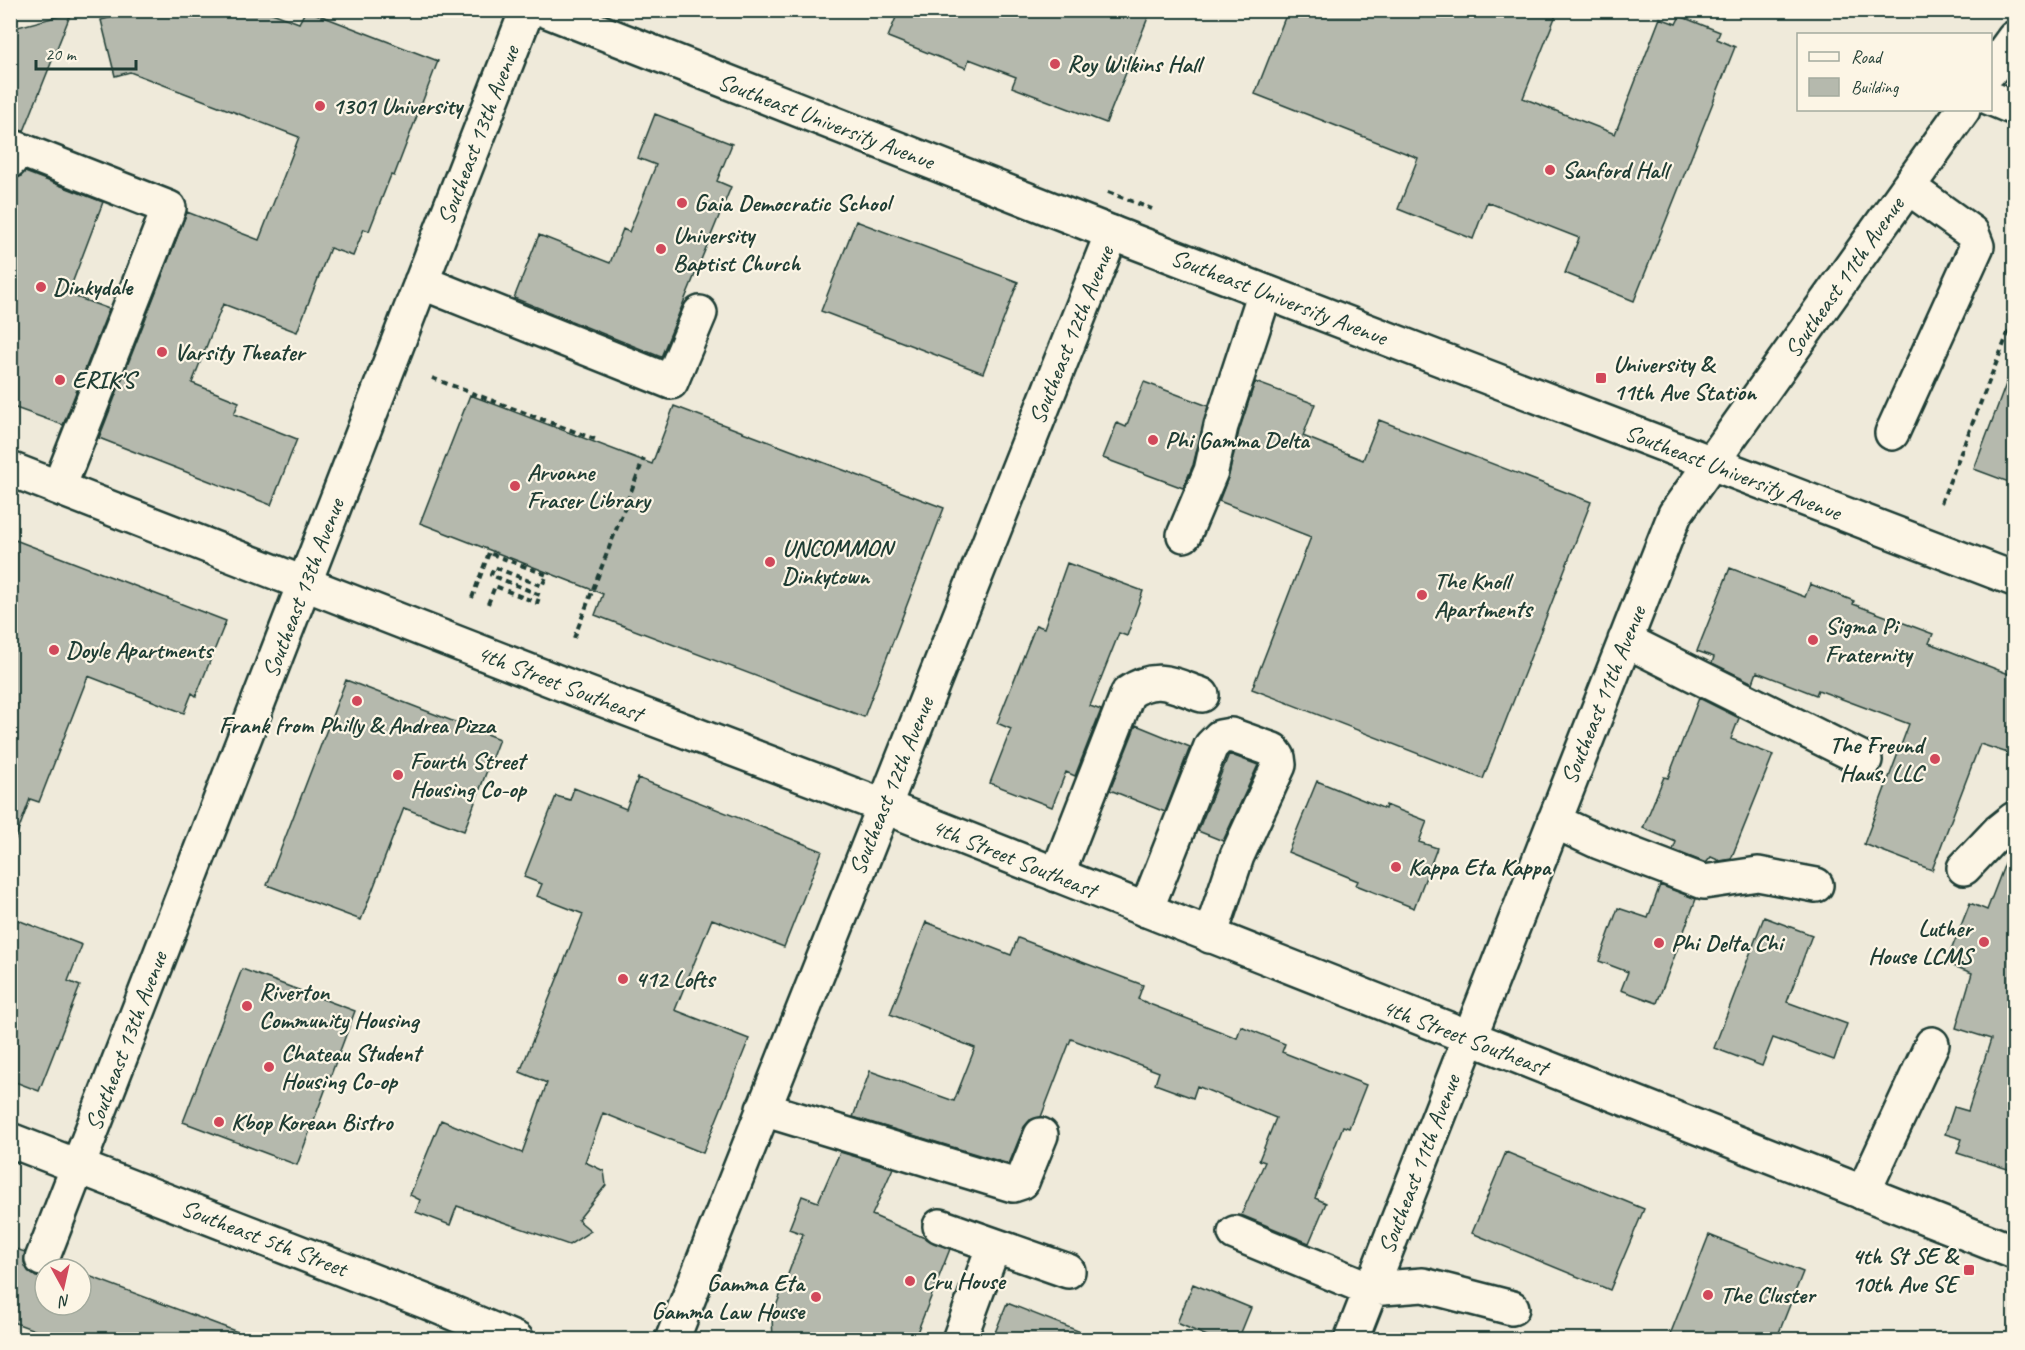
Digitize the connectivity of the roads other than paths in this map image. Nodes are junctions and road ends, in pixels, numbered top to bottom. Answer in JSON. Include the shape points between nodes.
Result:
{"nodes":[{"id":1,"x":526,"y":10,"type":"edge"},
{"id":2,"x":545,"y":10,"type":"edge"},
{"id":3,"x":2014,"y":38,"type":"edge"},
{"id":4,"x":1992,"y":68,"type":"edge"},
{"id":5,"x":1992,"y":99,"type":"edge"},
{"id":6,"x":2014,"y":108,"type":"edge"},
{"id":7,"x":1962,"y":111,"type":"edge"},
{"id":8,"x":10,"y":161,"type":"edge"},
{"id":9,"x":1908,"y":187,"type":"junction"},
{"id":10,"x":1112,"y":233,"type":"junction"},
{"id":11,"x":421,"y":282,"type":"junction"},
{"id":12,"x":1265,"y":292,"type":"junction"},
{"id":13,"x":700,"y":313,"type":"dead end"},
{"id":14,"x":1892,"y":433,"type":"dead end"},
{"id":15,"x":1712,"y":464,"type":"junction"},
{"id":16,"x":10,"y":469,"type":"edge"},
{"id":17,"x":59,"y":487,"type":"junction"},
{"id":18,"x":1184,"y":535,"type":"dead end"},
{"id":19,"x":2014,"y":579,"type":"edge"},
{"id":20,"x":305,"y":584,"type":"junction"},
{"id":21,"x":1625,"y":640,"type":"junction"},
{"id":22,"x":1202,"y":695,"type":"dead end"},
{"id":23,"x":1865,"y":760,"type":"dead end"},
{"id":24,"x":883,"y":806,"type":"junction"},
{"id":25,"x":2014,"y":819,"type":"edge"},
{"id":26,"x":1554,"y":820,"type":"junction"},
{"id":27,"x":1964,"y":868,"type":"dead end"},
{"id":28,"x":1057,"y":875,"type":"junction"},
{"id":29,"x":1816,"y":885,"type":"dead end"},
{"id":30,"x":1146,"y":910,"type":"junction"},
{"id":31,"x":1210,"y":936,"type":"junction"},
{"id":32,"x":1468,"y":1038,"type":"junction"},
{"id":33,"x":1932,"y":1044,"type":"dead end"},
{"id":34,"x":763,"y":1109,"type":"junction"},
{"id":35,"x":1041,"y":1136,"type":"dead end"},
{"id":36,"x":10,"y":1140,"type":"edge"},
{"id":37,"x":77,"y":1165,"type":"junction"},
{"id":38,"x":1863,"y":1193,"type":"junction"},
{"id":39,"x":940,"y":1226,"type":"dead end"},
{"id":40,"x":1235,"y":1233,"type":"dead end"},
{"id":41,"x":994,"y":1245,"type":"junction"},
{"id":42,"x":2014,"y":1252,"type":"edge"},
{"id":43,"x":43,"y":1257,"type":"edge"},
{"id":44,"x":1068,"y":1271,"type":"dead end"},
{"id":45,"x":1370,"y":1289,"type":"junction"},
{"id":46,"x":1512,"y":1308,"type":"dead end"},
{"id":47,"x":517,"y":1340,"type":"edge"},
{"id":48,"x":672,"y":1340,"type":"edge"},
{"id":49,"x":959,"y":1340,"type":"edge"},
{"id":50,"x":1351,"y":1340,"type":"edge"}],
"edges":[{"from":1,"to":11,"type":"street","name":"Southeast 13th Avenue"},
{"from":2,"to":10,"type":"street","name":"Southeast University Avenue"},
{"from":3,"to":4,"type":"street"},
{"from":5,"to":6,"type":"street"},
{"from":7,"to":9,"type":"street","name":"Southeast 11th Avenue"},
{"from":8,"to":17,"type":"street","via":[[16,148],[169,208]]},
{"from":9,"to":14,"type":"street","via":[[1972,233],[1977,246]]},
{"from":9,"to":15,"type":"street","name":"Southeast 11th Avenue"},
{"from":10,"to":12,"type":"street","name":"Southeast University Avenue"},
{"from":10,"to":24,"type":"street","name":"Southeast 12th Avenue"},
{"from":11,"to":13,"type":"street","via":[[671,382]]},
{"from":11,"to":20,"type":"street","name":"Southeast 13th Avenue"},
{"from":12,"to":15,"type":"street","name":"Southeast University Avenue"},
{"from":12,"to":18,"type":"street","via":[[1210,471]]},
{"from":15,"to":19,"type":"street","name":"Southeast University Avenue"},
{"from":15,"to":21,"type":"street","name":"Southeast 11th Avenue","via":[[1675,513]]},
{"from":16,"to":17,"type":"street","name":"4th Street Southeast"},
{"from":17,"to":20,"type":"street","name":"4th Street Southeast"},
{"from":20,"to":24,"type":"street","name":"4th Street Southeast"},
{"from":20,"to":37,"type":"street","name":"Southeast 13th Avenue"},
{"from":21,"to":23,"type":"street"},
{"from":21,"to":26,"type":"street","name":"Southeast 11th Avenue"},
{"from":22,"to":28,"type":"street","via":[[1158,680],[1141,684],[1128,693]]},
{"from":24,"to":28,"type":"street","name":"4th Street Southeast"},
{"from":24,"to":34,"type":"street","name":"Southeast 12th Avenue"},
{"from":25,"to":27,"type":"street"},
{"from":26,"to":29,"type":"street","via":[[1599,842],[1704,882],[1758,874]]},
{"from":26,"to":32,"type":"street","name":"Southeast 11th Avenue"},
{"from":28,"to":30,"type":"street","name":"4th Street Southeast"},
{"from":30,"to":31,"type":"street","name":"4th Street Southeast"},
{"from":30,"to":31,"type":"street","via":[[1211,746],[1220,737],[1231,735],[1273,750],[1279,765],[1238,856]]},
{"from":31,"to":32,"type":"street","name":"4th Street Southeast"},
{"from":32,"to":38,"type":"street","name":"4th Street Southeast"},
{"from":32,"to":45,"type":"street","name":"Southeast 11th Avenue"},
{"from":33,"to":38,"type":"street"},
{"from":34,"to":35,"type":"street","via":[[1013,1185],[1022,1182]]},
{"from":34,"to":48,"type":"street","name":"Southeast 12th Avenue"},
{"from":36,"to":37,"type":"street","name":"Southeast 5th Street"},
{"from":37,"to":43,"type":"street","name":"Southeast 13th Avenue"},
{"from":37,"to":47,"type":"street","name":"Southeast 5th Street"},
{"from":38,"to":42,"type":"street","name":"4th Street Southeast"},
{"from":39,"to":41,"type":"street"},
{"from":40,"to":45,"type":"street"},
{"from":41,"to":44,"type":"street"},
{"from":41,"to":49,"type":"street"},
{"from":45,"to":46,"type":"street","via":[[1423,1285]]},
{"from":45,"to":50,"type":"street","name":"Southeast 11th Avenue"}]}
